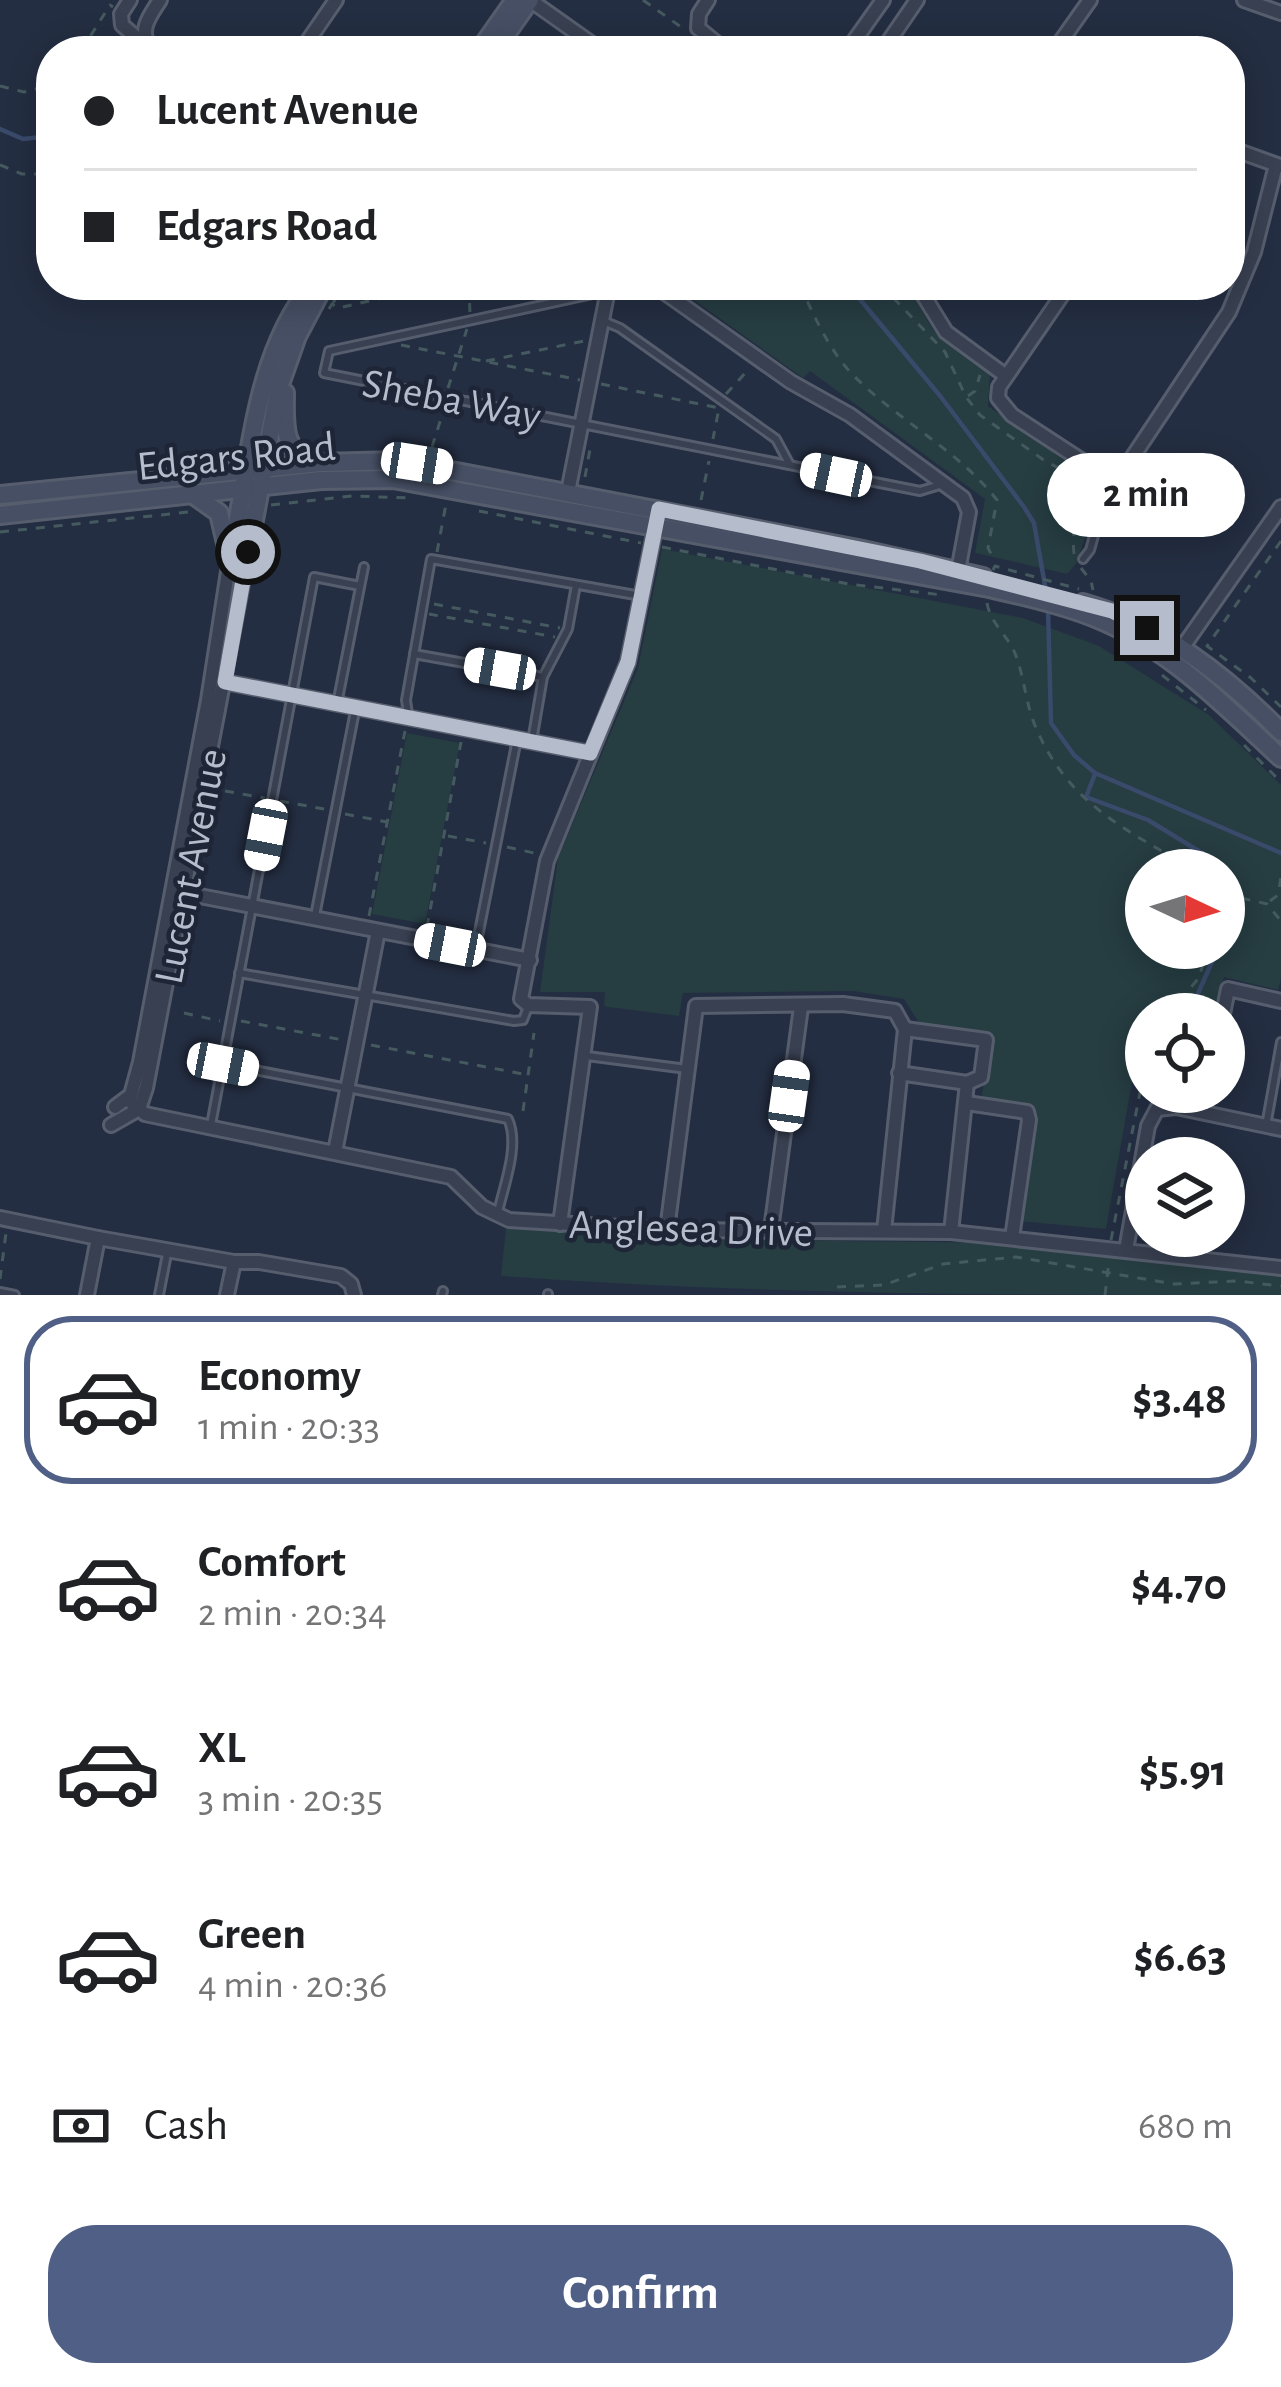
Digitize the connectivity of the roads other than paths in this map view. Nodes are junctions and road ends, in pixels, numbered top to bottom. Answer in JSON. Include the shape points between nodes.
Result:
{"nodes":[{"id":1,"x":130,"y":0,"type":"edge"},
{"id":2,"x":160,"y":0,"type":"edge"},
{"id":3,"x":336,"y":0,"type":"edge"},
{"id":4,"x":515,"y":0,"type":"edge"},
{"id":5,"x":529,"y":0,"type":"edge"},
{"id":6,"x":708,"y":0,"type":"edge"},
{"id":7,"x":883,"y":0,"type":"edge"},
{"id":8,"x":917,"y":0,"type":"edge"},
{"id":9,"x":1244,"y":0,"type":"edge"},
{"id":10,"x":1083,"y":2,"type":"edge"},
{"id":11,"x":1281,"y":13,"type":"edge"},
{"id":12,"x":130,"y":36,"type":"edge"},
{"id":13,"x":144,"y":36,"type":"edge"},
{"id":14,"x":311,"y":36,"type":"edge"},
{"id":15,"x":498,"y":36,"type":"edge"},
{"id":16,"x":502,"y":36,"type":"edge"},
{"id":17,"x":581,"y":36,"type":"edge"},
{"id":18,"x":708,"y":36,"type":"edge"},
{"id":19,"x":858,"y":36,"type":"edge"},
{"id":20,"x":892,"y":36,"type":"edge"},
{"id":21,"x":1063,"y":36,"type":"edge"},
{"id":22,"x":1245,"y":154,"type":"edge"},
{"id":23,"x":1278,"y":166,"type":"edge"},
{"id":24,"x":1245,"y":272,"type":"edge"},
{"id":25,"x":300,"y":300,"type":"edge"},
{"id":26,"x":317,"y":300,"type":"edge"},
{"id":27,"x":557,"y":300,"type":"edge"},
{"id":28,"x":605,"y":300,"type":"edge"},
{"id":29,"x":675,"y":300,"type":"edge"},
{"id":30,"x":926,"y":300,"type":"edge"},
{"id":31,"x":1059,"y":300,"type":"edge"},
{"id":32,"x":1234,"y":300,"type":"edge"},
{"id":33,"x":601,"y":320,"type":"junction"},
{"id":34,"x":289,"y":356,"type":"junction"},
{"id":35,"x":1006,"y":376,"type":"junction"},
{"id":36,"x":581,"y":424,"type":"junction"},
{"id":37,"x":320,"y":463,"type":"junction"},
{"id":38,"x":790,"y":465,"type":"junction"},
{"id":39,"x":254,"y":479,"type":"junction"},
{"id":40,"x":1110,"y":479,"type":"junction"},
{"id":41,"x":946,"y":483,"type":"junction"},
{"id":42,"x":568,"y":491,"type":"junction"},
{"id":43,"x":0,"y":495,"type":"edge"},
{"id":44,"x":196,"y":503,"type":"junction"},
{"id":45,"x":1281,"y":507,"type":"edge"},
{"id":46,"x":0,"y":515,"type":"edge"},
{"id":47,"x":657,"y":518,"type":"junction"},
{"id":48,"x":248,"y":552,"type":"joint"},
{"id":49,"x":230,"y":559,"type":"junction"},
{"id":50,"x":1083,"y":559,"type":"dead end"},
{"id":51,"x":364,"y":567,"type":"dead end"},
{"id":52,"x":958,"y":571,"type":"junction"},
{"id":53,"x":992,"y":576,"type":"junction"},
{"id":54,"x":576,"y":585,"type":"junction"},
{"id":55,"x":360,"y":586,"type":"junction"},
{"id":56,"x":641,"y":596,"type":"junction"},
{"id":57,"x":414,"y":654,"type":"junction"},
{"id":58,"x":1171,"y":661,"type":"junction"},
{"id":59,"x":543,"y":677,"type":"junction"},
{"id":60,"x":225,"y":682,"type":"junction"},
{"id":61,"x":294,"y":695,"type":"junction"},
{"id":62,"x":337,"y":704,"type":"junction"},
{"id":63,"x":355,"y":707,"type":"junction"},
{"id":64,"x":408,"y":718,"type":"junction"},
{"id":65,"x":1281,"y":732,"type":"edge"},
{"id":66,"x":525,"y":740,"type":"junction"},
{"id":67,"x":590,"y":753,"type":"junction"},
{"id":68,"x":1281,"y":758,"type":"edge"},
{"id":69,"x":178,"y":891,"type":"junction"},
{"id":70,"x":252,"y":906,"type":"junction"},
{"id":71,"x":315,"y":918,"type":"junction"},
{"id":72,"x":372,"y":930,"type":"junction"},
{"id":73,"x":476,"y":950,"type":"junction"},
{"id":74,"x":530,"y":960,"type":"junction"},
{"id":75,"x":239,"y":973,"type":"junction"},
{"id":76,"x":1227,"y":993,"type":"edge"},
{"id":77,"x":366,"y":994,"type":"junction"},
{"id":78,"x":1281,"y":1000,"type":"edge"},
{"id":79,"x":528,"y":1005,"type":"junction"},
{"id":80,"x":801,"y":1007,"type":"junction"},
{"id":81,"x":905,"y":1029,"type":"junction"},
{"id":82,"x":1281,"y":1042,"type":"edge"},
{"id":83,"x":583,"y":1055,"type":"junction"},
{"id":84,"x":223,"y":1064,"type":"junction"},
{"id":85,"x":688,"y":1069,"type":"junction"},
{"id":86,"x":899,"y":1073,"type":"junction"},
{"id":87,"x":968,"y":1083,"type":"junction"},
{"id":88,"x":348,"y":1088,"type":"junction"},
{"id":89,"x":967,"y":1103,"type":"junction"},
{"id":90,"x":127,"y":1105,"type":"junction"},
{"id":91,"x":111,"y":1125,"type":"dead end"},
{"id":92,"x":1274,"y":1127,"type":"edge"},
{"id":93,"x":210,"y":1129,"type":"junction"},
{"id":94,"x":1148,"y":1137,"type":"edge"},
{"id":95,"x":335,"y":1152,"type":"junction"},
{"id":96,"x":498,"y":1216,"type":"junction"},
{"id":97,"x":4,"y":1219,"type":"edge"},
{"id":98,"x":560,"y":1224,"type":"junction"},
{"id":99,"x":667,"y":1230,"type":"junction"},
{"id":100,"x":771,"y":1230,"type":"junction"},
{"id":101,"x":884,"y":1232,"type":"junction"},
{"id":102,"x":951,"y":1232,"type":"junction"},
{"id":103,"x":98,"y":1238,"type":"junction"},
{"id":104,"x":1012,"y":1238,"type":"junction"},
{"id":105,"x":168,"y":1250,"type":"junction"},
{"id":106,"x":1125,"y":1250,"type":"edge"},
{"id":107,"x":1186,"y":1257,"type":"edge"},
{"id":108,"x":234,"y":1262,"type":"junction"},
{"id":109,"x":1281,"y":1268,"type":"edge"},
{"id":110,"x":0,"y":1292,"type":"edge"},
{"id":111,"x":15,"y":1295,"type":"edge"},
{"id":112,"x":87,"y":1295,"type":"edge"},
{"id":113,"x":159,"y":1295,"type":"edge"},
{"id":114,"x":227,"y":1295,"type":"edge"},
{"id":115,"x":354,"y":1295,"type":"edge"}],
"edges":[{"from":1,"to":12,"type":"street","via":[[121,14]]},
{"from":2,"to":13,"type":"street"},
{"from":3,"to":14,"type":"street"},
{"from":4,"to":15,"type":"main road"},
{"from":5,"to":16,"type":"main road"},
{"from":5,"to":17,"type":"street"},
{"from":6,"to":18,"type":"street","via":[[698,28]]},
{"from":7,"to":19,"type":"street"},
{"from":8,"to":20,"type":"street"},
{"from":9,"to":11,"type":"street"},
{"from":10,"to":21,"type":"street"},
{"from":22,"to":23,"type":"street"},
{"from":23,"to":24,"type":"street"},
{"from":25,"to":39,"type":"main road","via":[[273,353]]},
{"from":26,"to":34,"type":"main road"},
{"from":27,"to":36,"type":"lane","name":"Sheba Way","via":[[329,351],[324,373]]},
{"from":28,"to":33,"type":"street"},
{"from":29,"to":41,"type":"street"},
{"from":30,"to":35,"type":"street","via":[[946,332]]},
{"from":31,"to":35,"type":"street"},
{"from":32,"to":40,"type":"street","via":[[1122,473]]},
{"from":33,"to":36,"type":"street"},
{"from":33,"to":38,"type":"lane","via":[[776,439]]},
{"from":34,"to":37,"type":"main road","via":[[290,445]]},
{"from":34,"to":39,"type":"main road"},
{"from":35,"to":40,"type":"street","via":[[998,393],[1004,407]]},
{"from":36,"to":38,"type":"lane","name":"Sheba Way"},
{"from":36,"to":42,"type":"street"},
{"from":37,"to":39,"type":"main road","name":"Edgars Road"},
{"from":37,"to":42,"type":"main road","name":"Edgars Road","via":[[399,461]]},
{"from":38,"to":41,"type":"lane","name":"Sheba Way","via":[[920,491]]},
{"from":39,"to":43,"type":"main road","name":"Edgars Road"},
{"from":39,"to":44,"type":"main road","name":"Edgars Road"},
{"from":39,"to":47,"type":"main road","name":"Edgars Road","via":[[393,479]]},
{"from":39,"to":48,"type":"main road"},
{"from":39,"to":49,"type":"main road"},
{"from":40,"to":50,"type":"lane"},
{"from":41,"to":52,"type":"street","via":[[968,507]]},
{"from":42,"to":47,"type":"main road","name":"Edgars Road"},
{"from":44,"to":46,"type":"main road","name":"Edgars Road"},
{"from":44,"to":49,"type":"main road","via":[[219,513]]},
{"from":45,"to":58,"type":"street"},
{"from":47,"to":52,"type":"main road","name":"Edgars Road"},
{"from":47,"to":53,"type":"main road","name":"Edgars Road"},
{"from":47,"to":56,"type":"street"},
{"from":48,"to":60,"type":"street","name":"Lucent Avenue"},
{"from":49,"to":69,"type":"street","name":"Lucent Avenue"},
{"from":51,"to":55,"type":"lane"},
{"from":52,"to":53,"type":"main road","name":"Edgars Road"},
{"from":53,"to":58,"type":"main road","name":"Edgars Road","via":[[1084,599]]},
{"from":54,"to":56,"type":"lane"},
{"from":54,"to":57,"type":"lane","via":[[433,559]]},
{"from":54,"to":59,"type":"lane","via":[[568,629]]},
{"from":55,"to":61,"type":"lane","via":[[314,578]]},
{"from":55,"to":62,"type":"lane"},
{"from":56,"to":67,"type":"street","via":[[628,662]]},
{"from":57,"to":59,"type":"lane"},
{"from":57,"to":64,"type":"lane"},
{"from":58,"to":65,"type":"main road","name":"Edgars Road","via":[[1242,694]]},
{"from":58,"to":68,"type":"main road","name":"Edgars Road"},
{"from":59,"to":66,"type":"lane"},
{"from":60,"to":61,"type":"street"},
{"from":60,"to":69,"type":"street","name":"Lucent Avenue"},
{"from":61,"to":62,"type":"street"},
{"from":61,"to":70,"type":"lane"},
{"from":62,"to":63,"type":"street"},
{"from":63,"to":64,"type":"street"},
{"from":63,"to":71,"type":"lane"},
{"from":64,"to":66,"type":"street"},
{"from":66,"to":67,"type":"street"},
{"from":66,"to":73,"type":"lane"},
{"from":67,"to":74,"type":"street","via":[[555,836]]},
{"from":69,"to":70,"type":"street"},
{"from":69,"to":90,"type":"street","name":"Lucent Avenue"},
{"from":70,"to":71,"type":"street"},
{"from":70,"to":75,"type":"lane"},
{"from":71,"to":72,"type":"street"},
{"from":72,"to":73,"type":"street"},
{"from":72,"to":77,"type":"street"},
{"from":73,"to":74,"type":"street"},
{"from":74,"to":79,"type":"street","via":[[521,999]]},
{"from":75,"to":77,"type":"lane"},
{"from":75,"to":84,"type":"lane"},
{"from":76,"to":78,"type":"street"},
{"from":77,"to":79,"type":"lane","via":[[514,1022]]},
{"from":77,"to":88,"type":"street"},
{"from":79,"to":83,"type":"street","via":[[590,1007]]},
{"from":80,"to":81,"type":"street","via":[[895,1011]]},
{"from":80,"to":85,"type":"street","via":[[696,1006]]},
{"from":80,"to":100,"type":"street"},
{"from":81,"to":86,"type":"street"},
{"from":81,"to":87,"type":"street","via":[[986,1040],[981,1077]]},
{"from":82,"to":92,"type":"lane"},
{"from":83,"to":85,"type":"lane"},
{"from":83,"to":98,"type":"street"},
{"from":84,"to":88,"type":"lane"},
{"from":84,"to":93,"type":"lane"},
{"from":85,"to":99,"type":"street"},
{"from":86,"to":87,"type":"street"},
{"from":86,"to":101,"type":"street"},
{"from":87,"to":89,"type":"street"},
{"from":88,"to":95,"type":"street"},
{"from":88,"to":96,"type":"lane","via":[[508,1119]]},
{"from":89,"to":102,"type":"street"},
{"from":89,"to":104,"type":"street","via":[[1027,1112]]},
{"from":90,"to":91,"type":"street"},
{"from":90,"to":93,"type":"street"},
{"from":92,"to":94,"type":"street","via":[[1162,1107],[1153,1112]]},
{"from":93,"to":95,"type":"street"},
{"from":95,"to":96,"type":"street","via":[[451,1177]]},
{"from":96,"to":98,"type":"street","name":"Anglesea Drive"},
{"from":97,"to":103,"type":"street"},
{"from":98,"to":99,"type":"street","name":"Anglesea Drive"},
{"from":99,"to":100,"type":"street","name":"Anglesea Drive"},
{"from":100,"to":101,"type":"street","name":"Anglesea Drive"},
{"from":101,"to":102,"type":"street","name":"Anglesea Drive"},
{"from":102,"to":104,"type":"street","name":"Anglesea Drive"},
{"from":103,"to":105,"type":"street"},
{"from":103,"to":112,"type":"street"},
{"from":104,"to":106,"type":"street","name":"Anglesea Drive"},
{"from":105,"to":108,"type":"street"},
{"from":105,"to":113,"type":"lane"},
{"from":107,"to":109,"type":"street","name":"Anglesea Drive"},
{"from":108,"to":114,"type":"street"},
{"from":108,"to":115,"type":"street","via":[[341,1276]]},
{"from":110,"to":111,"type":"lane"}]}
